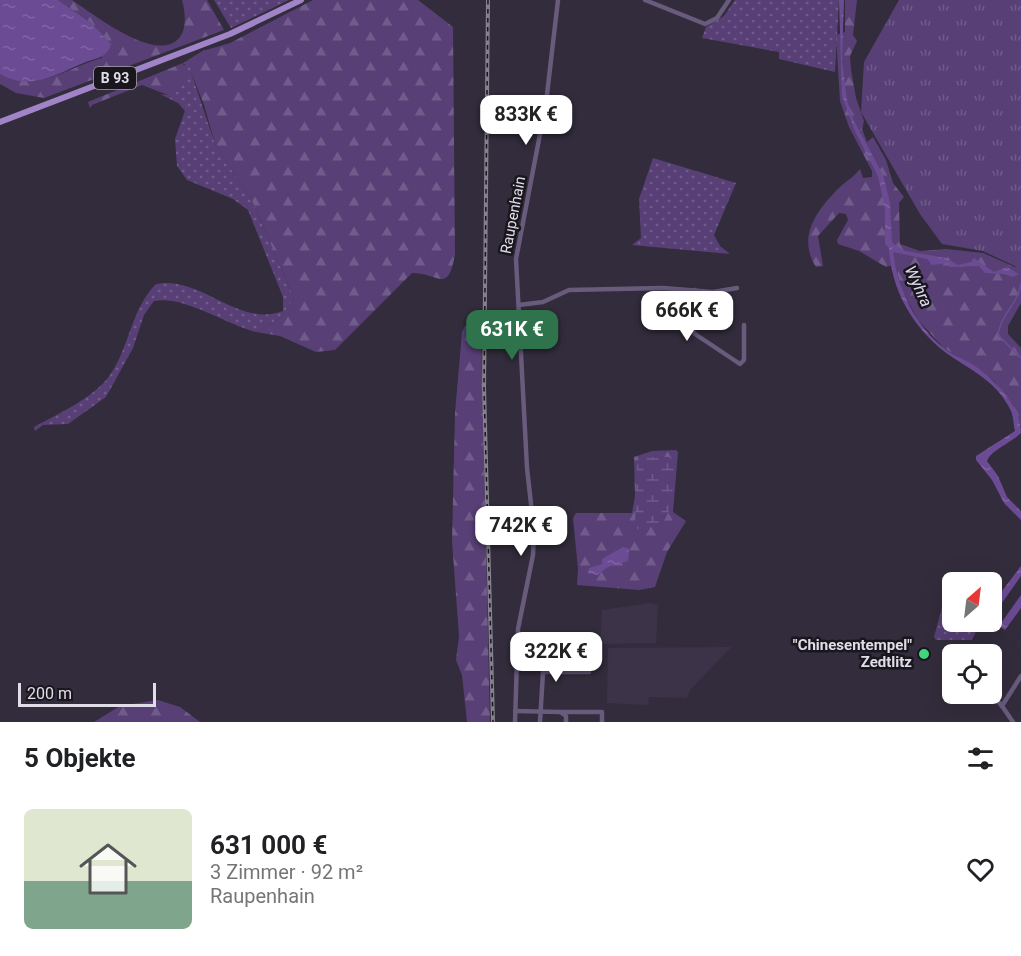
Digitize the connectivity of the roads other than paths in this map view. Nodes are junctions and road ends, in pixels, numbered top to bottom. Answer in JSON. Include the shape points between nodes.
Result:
{"nodes":[{"id":1,"x":301,"y":0,"type":"edge"},
{"id":2,"x":558,"y":0,"type":"edge"},
{"id":3,"x":645,"y":0,"type":"edge"},
{"id":4,"x":729,"y":0,"type":"edge"},
{"id":5,"x":0,"y":122,"type":"edge"},
{"id":6,"x":737,"y":288,"type":"dead end"},
{"id":7,"x":695,"y":290,"type":"junction"},
{"id":8,"x":519,"y":305,"type":"junction"},
{"id":9,"x":744,"y":325,"type":"dead end"},
{"id":10,"x":589,"y":672,"type":"dead end"},
{"id":11,"x":1021,"y":676,"type":"edge"},
{"id":12,"x":1002,"y":706,"type":"joint"},
{"id":13,"x":515,"y":711,"type":"junction"},
{"id":14,"x":541,"y":711,"type":"junction"},
{"id":15,"x":560,"y":712,"type":"junction"},
{"id":16,"x":515,"y":722,"type":"edge"},
{"id":17,"x":540,"y":722,"type":"edge"},
{"id":18,"x":566,"y":722,"type":"edge"},
{"id":19,"x":602,"y":722,"type":"edge"},
{"id":20,"x":1013,"y":722,"type":"edge"}],
"edges":[{"from":1,"to":5,"type":"main road","number":"B 93","via":[[230,34]]},
{"from":2,"to":8,"type":"street","name":"Raupenhain","via":[[546,103],[516,259]]},
{"from":3,"to":4,"type":"street","via":[[705,24],[717,18]]},
{"from":6,"to":7,"type":"street"},
{"from":7,"to":8,"type":"street","via":[[568,290],[543,302]]},
{"from":7,"to":9,"type":"street","via":[[690,326],[695,334],[740,364],[744,360]]},
{"from":8,"to":13,"type":"street","name":"Raupenhain","via":[[534,541],[518,629]]},
{"from":10,"to":14,"type":"street","via":[[543,672]]},
{"from":11,"to":12,"type":"street"},
{"from":12,"to":20,"type":"street"},
{"from":13,"to":14,"type":"street"},
{"from":13,"to":16,"type":"street","name":"Raupenhain"},
{"from":14,"to":15,"type":"street"},
{"from":14,"to":17,"type":"street"},
{"from":15,"to":18,"type":"street","via":[[566,716]]},
{"from":15,"to":19,"type":"street","via":[[602,712]]}]}
